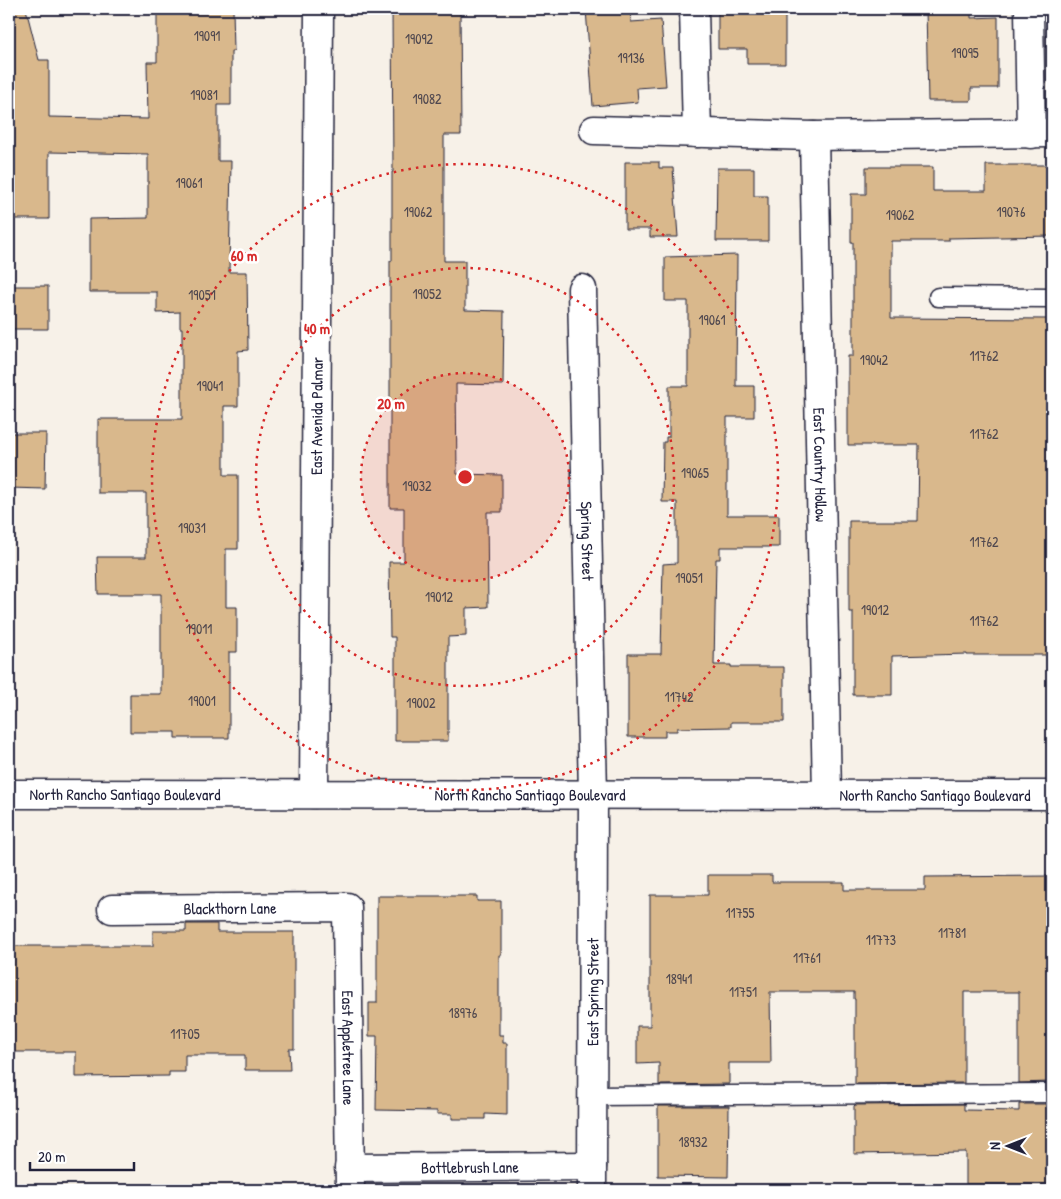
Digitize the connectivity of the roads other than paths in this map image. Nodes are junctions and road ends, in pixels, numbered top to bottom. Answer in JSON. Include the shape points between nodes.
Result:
{"nodes":[{"id":1,"x":319,"y":9,"type":"edge"},
{"id":2,"x":694,"y":9,"type":"edge"},
{"id":3,"x":1029,"y":9,"type":"edge"},
{"id":4,"x":594,"y":130,"type":"dead end"},
{"id":5,"x":697,"y":133,"type":"junction"},
{"id":6,"x":1042,"y":134,"type":"edge"},
{"id":7,"x":814,"y":136,"type":"junction"},
{"id":8,"x":582,"y":289,"type":"dead end"},
{"id":9,"x":938,"y":297,"type":"dead end"},
{"id":10,"x":1052,"y":298,"type":"edge"},
{"id":11,"x":9,"y":794,"type":"edge"},
{"id":12,"x":314,"y":794,"type":"junction"},
{"id":13,"x":593,"y":794,"type":"junction"},
{"id":14,"x":827,"y":795,"type":"junction"},
{"id":15,"x":1052,"y":795,"type":"edge"},
{"id":16,"x":347,"y":907,"type":"joint"},
{"id":17,"x":112,"y":909,"type":"dead end"},
{"id":18,"x":1052,"y":1093,"type":"edge"},
{"id":19,"x":592,"y":1096,"type":"junction"},
{"id":20,"x":592,"y":1178,"type":"edge"},
{"id":21,"x":350,"y":1179,"type":"edge"}],
"edges":[{"from":1,"to":12,"type":"street","name":"East Avenida Palmar"},
{"from":2,"to":5,"type":"street"},
{"from":3,"to":6,"type":"street"},
{"from":4,"to":5,"type":"street"},
{"from":5,"to":7,"type":"street"},
{"from":6,"to":7,"type":"street"},
{"from":7,"to":14,"type":"street","name":"East Country Hollow"},
{"from":8,"to":13,"type":"street","name":"Spring Street"},
{"from":9,"to":10,"type":"lane"},
{"from":11,"to":12,"type":"street","name":"North Rancho Santiago Boulevard"},
{"from":12,"to":13,"type":"street","name":"North Rancho Santiago Boulevard"},
{"from":13,"to":14,"type":"street","name":"North Rancho Santiago Boulevard"},
{"from":13,"to":19,"type":"street","name":"East Spring Street"},
{"from":14,"to":15,"type":"street","name":"North Rancho Santiago Boulevard"},
{"from":16,"to":17,"type":"street","name":"Blackthorn Lane"},
{"from":16,"to":21,"type":"street","name":"East Appletree Lane"},
{"from":18,"to":19,"type":"lane"},
{"from":19,"to":20,"type":"street","name":"East Spring Street"},
{"from":20,"to":21,"type":"street","name":"Bottlebrush Lane"}]}
